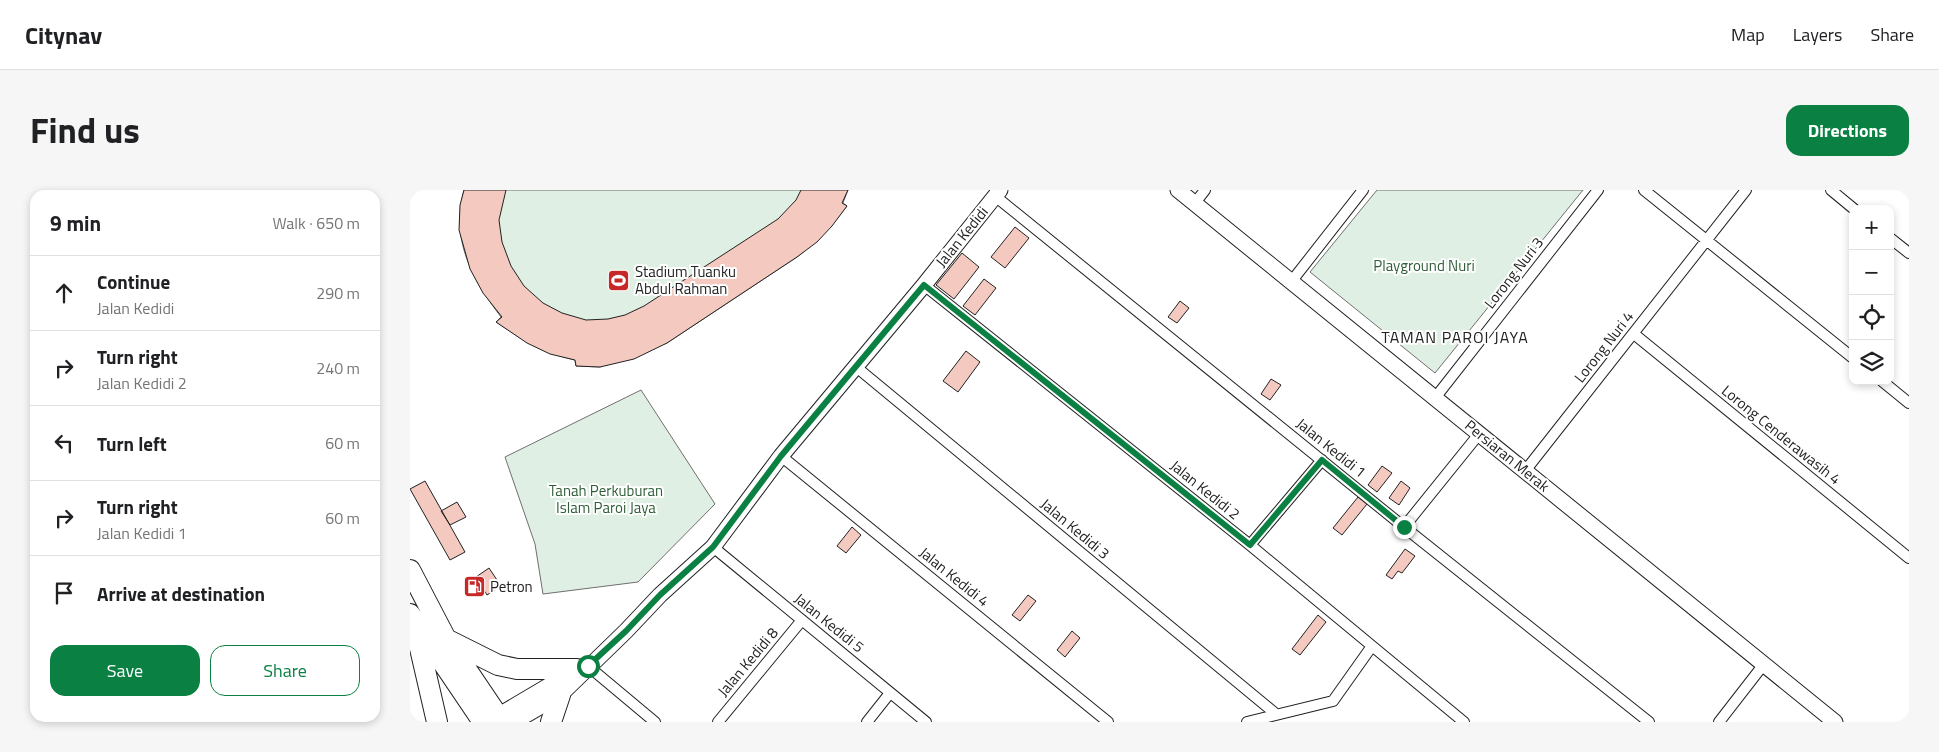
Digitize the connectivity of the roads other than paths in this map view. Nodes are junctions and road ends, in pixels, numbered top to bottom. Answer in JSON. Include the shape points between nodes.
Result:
{"nodes":[{"id":1,"x":1178,"y":190,"type":"edge"},
{"id":2,"x":1205,"y":190,"type":"edge"},
{"id":3,"x":1363,"y":190,"type":"edge"},
{"id":4,"x":1598,"y":190,"type":"edge"},
{"id":5,"x":1644,"y":190,"type":"edge"},
{"id":6,"x":1746,"y":190,"type":"edge"},
{"id":7,"x":1831,"y":190,"type":"edge"},
{"id":8,"x":998,"y":193,"type":"edge"},
{"id":9,"x":1195,"y":203,"type":"junction"},
{"id":10,"x":1849,"y":205,"type":"edge"},
{"id":11,"x":1706,"y":240,"type":"junction"},
{"id":12,"x":1894,"y":241,"type":"edge"},
{"id":13,"x":1909,"y":253,"type":"edge"},
{"id":14,"x":1291,"y":282,"type":"junction"},
{"id":15,"x":924,"y":285,"type":"junction"},
{"id":16,"x":1634,"y":334,"type":"junction"},
{"id":17,"x":1849,"y":355,"type":"edge"},
{"id":18,"x":855,"y":366,"type":"junction"},
{"id":19,"x":1887,"y":385,"type":"edge"},
{"id":20,"x":1435,"y":398,"type":"junction"},
{"id":21,"x":1909,"y":403,"type":"edge"},
{"id":22,"x":1479,"y":434,"type":"junction"},
{"id":23,"x":781,"y":456,"type":"junction"},
{"id":24,"x":1322,"y":460,"type":"junction"},
{"id":25,"x":1525,"y":470,"type":"junction"},
{"id":26,"x":1404,"y":527,"type":"junction"},
{"id":27,"x":1250,"y":545,"type":"junction"},
{"id":28,"x":713,"y":547,"type":"junction"},
{"id":29,"x":1909,"y":558,"type":"edge"},
{"id":30,"x":410,"y":570,"type":"edge"},
{"id":31,"x":412,"y":616,"type":"edge"},
{"id":32,"x":802,"y":620,"type":"junction"},
{"id":33,"x":446,"y":639,"type":"junction"},
{"id":34,"x":1372,"y":646,"type":"junction"},
{"id":35,"x":1764,"y":664,"type":"junction"},
{"id":36,"x":582,"y":668,"type":"junction"},
{"id":37,"x":890,"y":693,"type":"junction"},
{"id":38,"x":560,"y":695,"type":"junction"},
{"id":39,"x":1276,"y":714,"type":"junction"},
{"id":40,"x":497,"y":721,"type":"edge"},
{"id":41,"x":437,"y":722,"type":"edge"},
{"id":42,"x":551,"y":722,"type":"edge"},
{"id":43,"x":655,"y":722,"type":"edge"},
{"id":44,"x":718,"y":722,"type":"edge"},
{"id":45,"x":867,"y":722,"type":"edge"},
{"id":46,"x":926,"y":722,"type":"edge"},
{"id":47,"x":1108,"y":722,"type":"edge"},
{"id":48,"x":1247,"y":722,"type":"edge"},
{"id":49,"x":1464,"y":722,"type":"edge"},
{"id":50,"x":1649,"y":722,"type":"edge"},
{"id":51,"x":1719,"y":722,"type":"edge"},
{"id":52,"x":1835,"y":722,"type":"edge"}],
"edges":[{"from":1,"to":9,"type":"street","name":"Persiaran Merak"},
{"from":2,"to":9,"type":"street"},
{"from":3,"to":14,"type":"street"},
{"from":4,"to":20,"type":"street","name":"Lorong Nuri 3"},
{"from":5,"to":11,"type":"street"},
{"from":6,"to":11,"type":"street","name":"Lorong Nuri 4"},
{"from":7,"to":10,"type":"street"},
{"from":8,"to":15,"type":"street","name":"Jalan Kedidi"},
{"from":8,"to":24,"type":"street","name":"Jalan Kedidi 1"},
{"from":9,"to":14,"type":"street","name":"Persiaran Merak"},
{"from":11,"to":16,"type":"street","name":"Lorong Nuri 4"},
{"from":11,"to":17,"type":"street"},
{"from":12,"to":13,"type":"street"},
{"from":14,"to":20,"type":"street","name":"Persiaran Merak"},
{"from":15,"to":18,"type":"street","name":"Jalan Kedidi"},
{"from":15,"to":27,"type":"street","name":"Jalan Kedidi 2"},
{"from":16,"to":25,"type":"street","name":"Lorong Nuri 4"},
{"from":16,"to":29,"type":"street","name":"Lorong Cenderawasih 4"},
{"from":18,"to":23,"type":"street","name":"Jalan Kedidi"},
{"from":18,"to":39,"type":"street","name":"Jalan Kedidi 3"},
{"from":19,"to":21,"type":"street"},
{"from":20,"to":22,"type":"street","name":"Persiaran Merak"},
{"from":22,"to":25,"type":"street","name":"Persiaran Merak"},
{"from":22,"to":26,"type":"street"},
{"from":23,"to":28,"type":"street","name":"Jalan Kedidi"},
{"from":23,"to":47,"type":"street","name":"Jalan Kedidi 4"},
{"from":24,"to":26,"type":"street","name":"Jalan Kedidi 1"},
{"from":24,"to":27,"type":"street"},
{"from":25,"to":35,"type":"street","name":"Persiaran Merak"},
{"from":26,"to":50,"type":"street","name":"Jalan Kedidi 1"},
{"from":27,"to":34,"type":"street","name":"Jalan Kedidi 2"},
{"from":28,"to":32,"type":"street","name":"Jalan Kedidi 5"},
{"from":28,"to":36,"type":"street","name":"Jalan Kedidi","via":[[626,631]]},
{"from":30,"to":33,"type":"highway"},
{"from":31,"to":40,"type":"highway"},
{"from":31,"to":41,"type":"highway"},
{"from":32,"to":37,"type":"street","name":"Jalan Kedidi 5"},
{"from":32,"to":44,"type":"street","name":"Jalan Kedidi 8"},
{"from":33,"to":36,"type":"highway","via":[[498,665],[517,669]]},
{"from":33,"to":40,"type":"highway"},
{"from":34,"to":39,"type":"street","via":[[1333,701]]},
{"from":34,"to":49,"type":"street","name":"Jalan Kedidi 2"},
{"from":35,"to":51,"type":"street"},
{"from":35,"to":52,"type":"street","name":"Persiaran Merak"},
{"from":36,"to":38,"type":"street"},
{"from":36,"to":40,"type":"street"},
{"from":36,"to":43,"type":"street"},
{"from":37,"to":45,"type":"street"},
{"from":37,"to":46,"type":"street","name":"Jalan Kedidi 5"},
{"from":38,"to":40,"type":"street"},
{"from":38,"to":42,"type":"highway"},
{"from":39,"to":48,"type":"street"}]}
